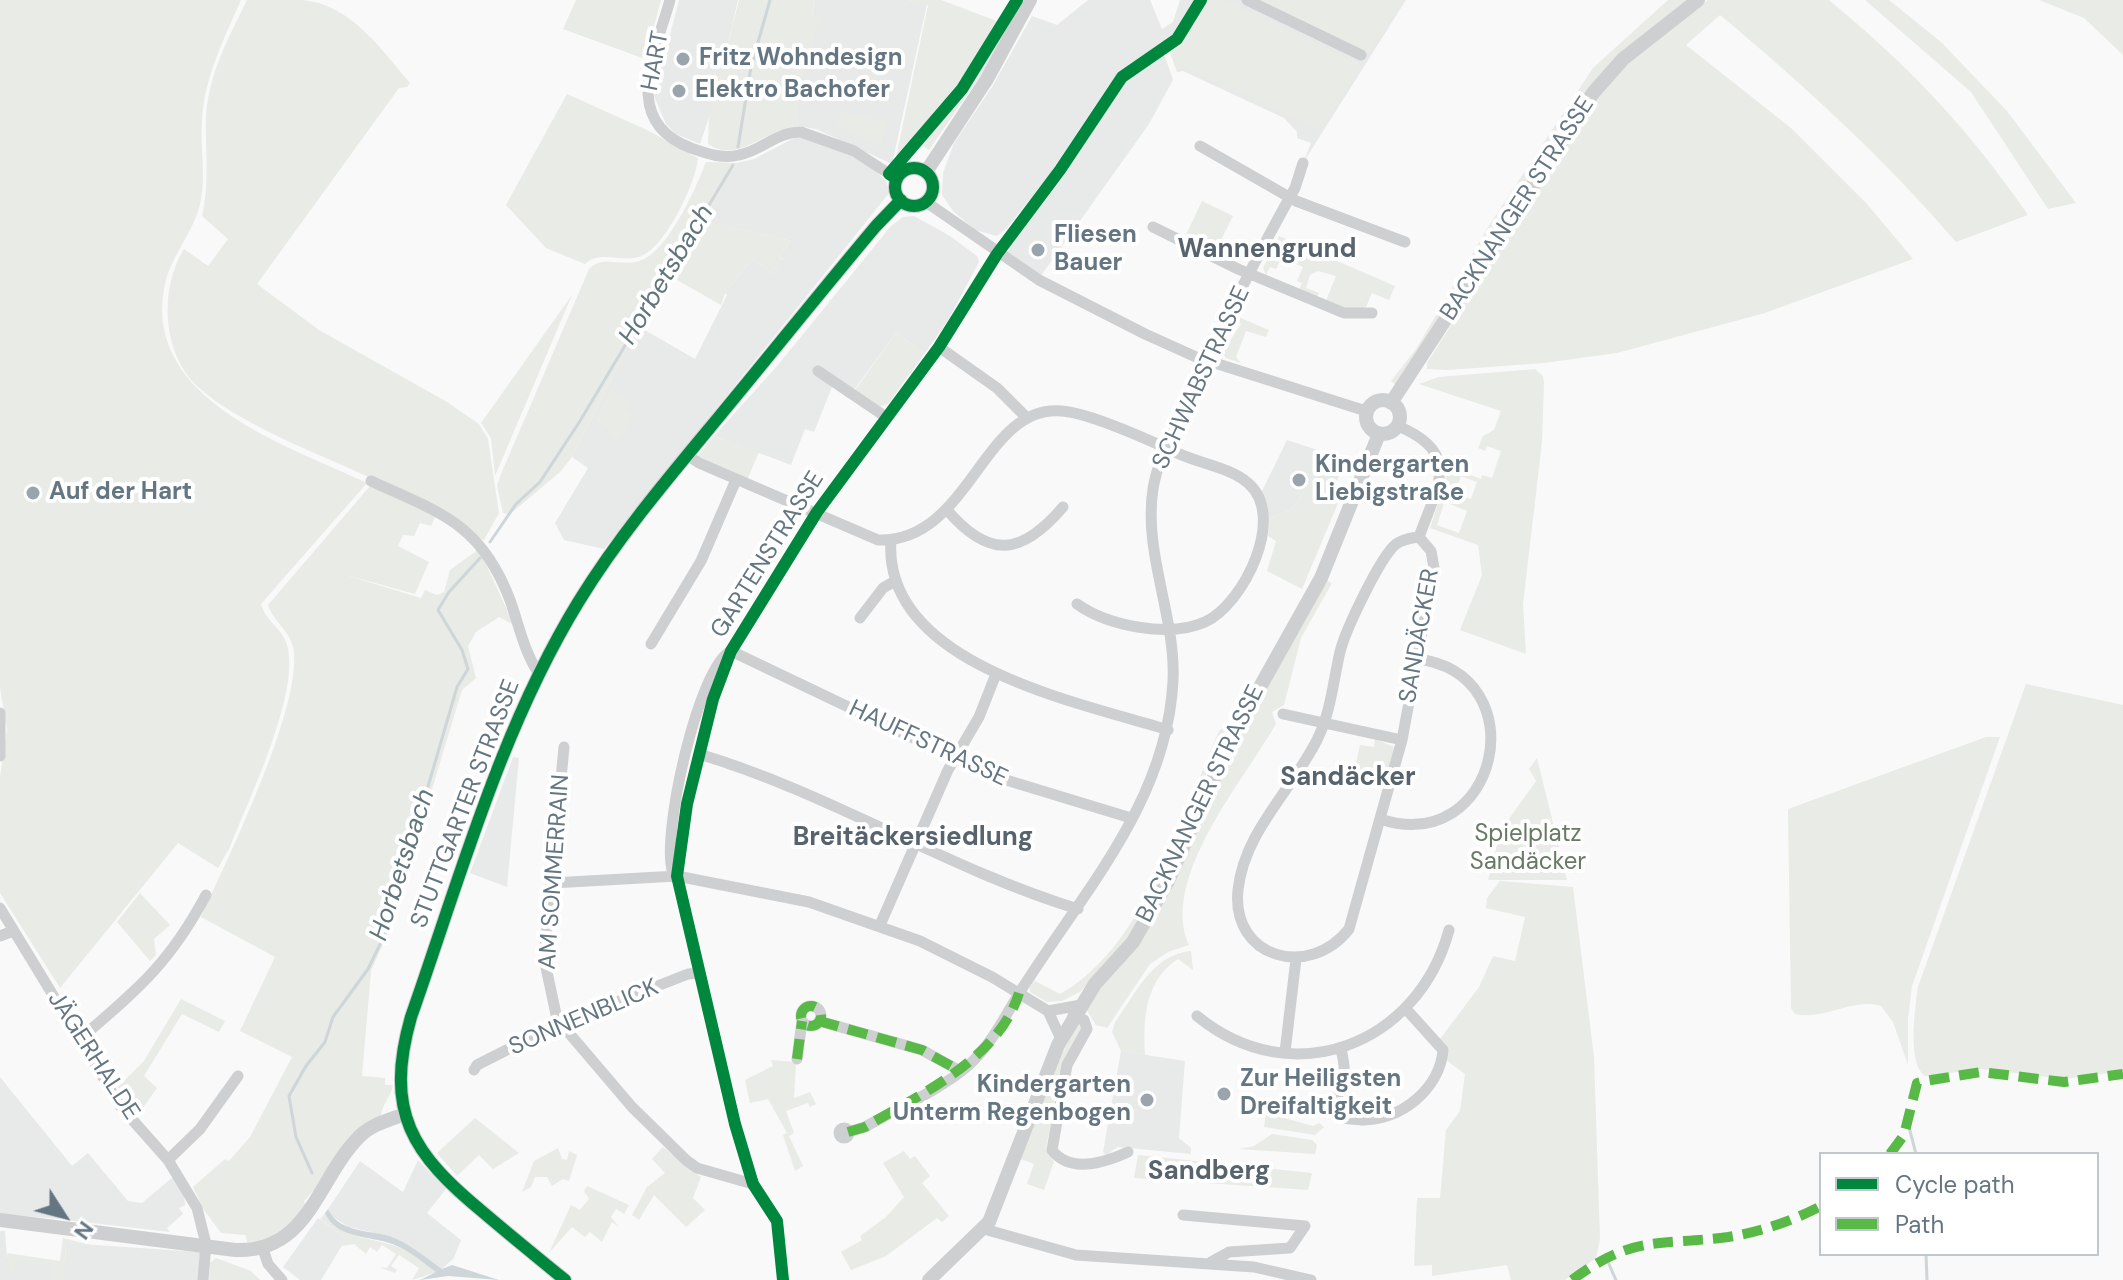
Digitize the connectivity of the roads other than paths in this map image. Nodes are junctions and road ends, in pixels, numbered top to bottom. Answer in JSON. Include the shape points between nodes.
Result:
{"nodes":[{"id":1,"x":670,"y":0,"type":"edge"},
{"id":2,"x":1030,"y":0,"type":"edge"},
{"id":3,"x":1201,"y":0,"type":"edge"},
{"id":4,"x":1247,"y":0,"type":"edge"},
{"id":5,"x":1698,"y":0,"type":"edge"},
{"id":6,"x":1361,"y":55,"type":"dead end"},
{"id":7,"x":1200,"y":146,"type":"dead end"},
{"id":8,"x":1303,"y":163,"type":"dead end"},
{"id":9,"x":926,"y":172,"type":"junction"},
{"id":10,"x":897,"y":179,"type":"junction"},
{"id":11,"x":1290,"y":198,"type":"junction"},
{"id":12,"x":901,"y":200,"type":"junction"},
{"id":13,"x":926,"y":202,"type":"junction"},
{"id":14,"x":1153,"y":227,"type":"dead end"},
{"id":15,"x":1405,"y":242,"type":"dead end"},
{"id":16,"x":997,"y":254,"type":"junction"},
{"id":17,"x":1250,"y":274,"type":"junction"},
{"id":18,"x":1372,"y":313,"type":"dead end"},
{"id":19,"x":939,"y":347,"type":"junction"},
{"id":20,"x":1206,"y":360,"type":"junction"},
{"id":21,"x":818,"y":371,"type":"dead end"},
{"id":22,"x":1391,"y":403,"type":"junction"},
{"id":23,"x":1366,"y":411,"type":"junction"},
{"id":24,"x":886,"y":417,"type":"junction"},
{"id":25,"x":1027,"y":418,"type":"junction"},
{"id":26,"x":1398,"y":426,"type":"junction"},
{"id":27,"x":1379,"y":434,"type":"junction"},
{"id":28,"x":1166,"y":448,"type":"junction"},
{"id":29,"x":687,"y":455,"type":"junction"},
{"id":30,"x":736,"y":480,"type":"junction"},
{"id":31,"x":371,"y":481,"type":"dead end"},
{"id":32,"x":1063,"y":507,"type":"dead end"},
{"id":33,"x":947,"y":510,"type":"junction"},
{"id":34,"x":817,"y":512,"type":"junction"},
{"id":35,"x":1419,"y":537,"type":"junction"},
{"id":36,"x":891,"y":540,"type":"junction"},
{"id":37,"x":895,"y":581,"type":"junction"},
{"id":38,"x":1077,"y":604,"type":"dead end"},
{"id":39,"x":860,"y":618,"type":"dead end"},
{"id":40,"x":1171,"y":628,"type":"junction"},
{"id":41,"x":651,"y":644,"type":"dead end"},
{"id":42,"x":731,"y":651,"type":"junction"},
{"id":43,"x":1417,"y":659,"type":"junction"},
{"id":44,"x":539,"y":674,"type":"junction"},
{"id":45,"x":996,"y":674,"type":"junction"},
{"id":46,"x":0,"y":713,"type":"edge"},
{"id":47,"x":1283,"y":714,"type":"dead end"},
{"id":48,"x":1325,"y":723,"type":"junction"},
{"id":49,"x":1168,"y":730,"type":"junction"},
{"id":50,"x":1402,"y":740,"type":"junction"},
{"id":51,"x":564,"y":747,"type":"dead end"},
{"id":52,"x":699,"y":754,"type":"junction"},
{"id":53,"x":0,"y":756,"type":"edge"},
{"id":54,"x":956,"y":760,"type":"junction"},
{"id":55,"x":1131,"y":818,"type":"junction"},
{"id":56,"x":1380,"y":819,"type":"junction"},
{"id":57,"x":914,"y":845,"type":"junction"},
{"id":58,"x":677,"y":876,"type":"junction"},
{"id":59,"x":552,"y":883,"type":"junction"},
{"id":60,"x":206,"y":895,"type":"dead end"},
{"id":61,"x":0,"y":908,"type":"edge"},
{"id":62,"x":1078,"y":909,"type":"junction"},
{"id":63,"x":880,"y":925,"type":"junction"},
{"id":64,"x":1449,"y":930,"type":"dead end"},
{"id":65,"x":13,"y":931,"type":"junction"},
{"id":66,"x":0,"y":936,"type":"edge"},
{"id":67,"x":1296,"y":959,"type":"junction"},
{"id":68,"x":699,"y":973,"type":"junction"},
{"id":69,"x":1019,"y":993,"type":"junction"},
{"id":70,"x":1406,"y":1009,"type":"junction"},
{"id":71,"x":1077,"y":1010,"type":"junction"},
{"id":72,"x":1048,"y":1011,"type":"junction"},
{"id":73,"x":1197,"y":1016,"type":"dead end"},
{"id":74,"x":561,"y":1025,"type":"junction"},
{"id":75,"x":81,"y":1038,"type":"junction"},
{"id":76,"x":1061,"y":1039,"type":"junction"},
{"id":77,"x":1341,"y":1048,"type":"junction"},
{"id":78,"x":1285,"y":1052,"type":"junction"},
{"id":79,"x":797,"y":1059,"type":"dead end"},
{"id":80,"x":474,"y":1070,"type":"dead end"},
{"id":81,"x":960,"y":1071,"type":"junction"},
{"id":82,"x":238,"y":1076,"type":"dead end"},
{"id":83,"x":405,"y":1114,"type":"junction"},
{"id":84,"x":848,"y":1132,"type":"dead end"},
{"id":85,"x":1128,"y":1152,"type":"dead end"},
{"id":86,"x":168,"y":1160,"type":"junction"},
{"id":87,"x":753,"y":1184,"type":"junction"},
{"id":88,"x":1183,"y":1215,"type":"dead end"},
{"id":89,"x":0,"y":1220,"type":"edge"},
{"id":90,"x":984,"y":1229,"type":"junction"},
{"id":91,"x":206,"y":1244,"type":"junction"},
{"id":92,"x":263,"y":1249,"type":"junction"},
{"id":93,"x":1211,"y":1263,"type":"junction"},
{"id":94,"x":203,"y":1280,"type":"edge"},
{"id":95,"x":282,"y":1280,"type":"edge"},
{"id":96,"x":565,"y":1280,"type":"edge"},
{"id":97,"x":783,"y":1280,"type":"edge"},
{"id":98,"x":929,"y":1280,"type":"edge"},
{"id":99,"x":1311,"y":1280,"type":"edge"}],
"edges":[{"from":1,"to":10,"type":"street","name":"HART","via":[[648,85],[654,121],[684,145],[726,157],[751,152],[793,132],[814,134],[854,151]]},
{"from":2,"to":9,"type":"street","via":[[987,79]]},
{"from":3,"to":16,"type":"street","name":"GARTENSTRASSE","via":[[1177,39],[1122,77]]},
{"from":4,"to":6,"type":"street"},
{"from":5,"to":22,"type":"street","name":"BACKNANGER STRASSE","via":[[1623,59],[1593,93]]},
{"from":7,"to":11,"type":"street"},
{"from":8,"to":11,"type":"street","name":"SCHWABSTRASSE"},
{"from":9,"to":10,"type":"street","via":[[911,168]]},
{"from":9,"to":13,"type":"street","via":[[933,186]]},
{"from":10,"to":12,"type":"street"},
{"from":11,"to":15,"type":"street"},
{"from":11,"to":17,"type":"street","name":"SCHWABSTRASSE"},
{"from":12,"to":13,"type":"street","via":[[913,206]]},
{"from":12,"to":29,"type":"street","name":"STUTTGARTER STRASSE"},
{"from":13,"to":16,"type":"street"},
{"from":14,"to":17,"type":"street"},
{"from":16,"to":19,"type":"street","name":"GARTENSTRASSE"},
{"from":16,"to":20,"type":"street","via":[[1104,314]]},
{"from":17,"to":18,"type":"street","via":[[1349,315]]},
{"from":17,"to":20,"type":"street","name":"SCHWABSTRASSE"},
{"from":19,"to":24,"type":"street","name":"GARTENSTRASSE"},
{"from":19,"to":25,"type":"street","via":[[997,388]]},
{"from":20,"to":23,"type":"street"},
{"from":20,"to":28,"type":"street","name":"SCHWABSTRASSE"},
{"from":21,"to":24,"type":"street"},
{"from":22,"to":23,"type":"street","via":[[1377,401]]},
{"from":22,"to":26,"type":"street","via":[[1399,413]]},
{"from":23,"to":27,"type":"street","via":[[1367,426]]},
{"from":24,"to":34,"type":"street","name":"GARTENSTRASSE"},
{"from":25,"to":28,"type":"street","via":[[1067,411]]},
{"from":25,"to":33,"type":"street","via":[[1012,429]]},
{"from":26,"to":27,"type":"street"},
{"from":26,"to":35,"type":"street","name":"SANDÄCKER","via":[[1428,441],[1441,463]]},
{"from":27,"to":71,"type":"street","name":"BACKNANGER STRASSE","via":[[1321,578],[1232,737],[1168,881],[1133,942]]},
{"from":28,"to":40,"type":"street","name":"SCHWABSTRASSE","via":[[1158,465],[1151,521]]},
{"from":28,"to":40,"type":"street","via":[[1250,484],[1263,520],[1261,542],[1239,594],[1205,622]]},
{"from":29,"to":30,"type":"street"},
{"from":29,"to":44,"type":"street","name":"STUTTGARTER STRASSE","via":[[613,549]]},
{"from":30,"to":34,"type":"street"},
{"from":30,"to":41,"type":"street","via":[[701,561]]},
{"from":31,"to":44,"type":"street","via":[[444,515],[482,545]]},
{"from":32,"to":33,"type":"street","via":[[1032,538],[1006,546],[979,539]]},
{"from":33,"to":36,"type":"street","via":[[918,532]]},
{"from":34,"to":36,"type":"street","via":[[869,537]]},
{"from":34,"to":42,"type":"street","name":"GARTENSTRASSE"},
{"from":35,"to":43,"type":"street","name":"SANDÄCKER","via":[[1431,551],[1434,568]]},
{"from":35,"to":48,"type":"street","name":"SANDÄCKER","via":[[1402,541],[1388,553],[1353,618]]},
{"from":36,"to":37,"type":"street"},
{"from":37,"to":39,"type":"street"},
{"from":37,"to":45,"type":"street","via":[[937,636]]},
{"from":38,"to":40,"type":"street","via":[[1125,623]]},
{"from":40,"to":49,"type":"street","name":"SCHWABSTRASSE"},
{"from":42,"to":52,"type":"street","name":"GARTENSTRASSE"},
{"from":42,"to":54,"type":"street","name":"HAUFFSTRASSE"},
{"from":42,"to":58,"type":"street","via":[[713,669],[693,728],[673,822],[671,865]]},
{"from":43,"to":50,"type":"street","name":"SANDÄCKER"},
{"from":43,"to":56,"type":"street","via":[[1453,671],[1477,693],[1491,725],[1490,759],[1474,794],[1448,815],[1417,824]]},
{"from":44,"to":83,"type":"street","name":"STUTTGARTER STRASSE","via":[[411,1017],[401,1066]]},
{"from":45,"to":49,"type":"street"},
{"from":45,"to":54,"type":"street"},
{"from":46,"to":53,"type":"street"},
{"from":47,"to":48,"type":"street"},
{"from":48,"to":50,"type":"street"},
{"from":48,"to":67,"type":"street","name":"SANDÄCKER","via":[[1258,830],[1238,887],[1238,909],[1254,939],[1273,953]]},
{"from":49,"to":55,"type":"street","name":"SCHWABSTRASSE"},
{"from":50,"to":56,"type":"street","name":"SANDÄCKER"},
{"from":51,"to":59,"type":"street","name":"AM SOMMERRAIN"},
{"from":52,"to":57,"type":"street","via":[[771,778]]},
{"from":52,"to":58,"type":"street","name":"GARTENSTRASSE"},
{"from":54,"to":55,"type":"street","name":"HAUFFSTRASSE","via":[[1047,795]]},
{"from":54,"to":57,"type":"street"},
{"from":55,"to":62,"type":"street","name":"SCHWABSTRASSE"},
{"from":56,"to":67,"type":"street","name":"SANDÄCKER","via":[[1349,929],[1326,952]]},
{"from":57,"to":62,"type":"street"},
{"from":57,"to":63,"type":"street"},
{"from":58,"to":59,"type":"street"},
{"from":58,"to":63,"type":"street","via":[[809,902]]},
{"from":58,"to":68,"type":"street","name":"GARTENSTRASSE"},
{"from":59,"to":74,"type":"street","name":"AM SOMMERRAIN","via":[[544,966]]},
{"from":60,"to":75,"type":"street","via":[[157,971]]},
{"from":61,"to":65,"type":"street","name":"JÄGERHALDE"},
{"from":62,"to":69,"type":"street","name":"SCHWABSTRASSE"},
{"from":63,"to":69,"type":"street"},
{"from":64,"to":70,"type":"street","via":[[1430,978]]},
{"from":65,"to":66,"type":"street"},
{"from":65,"to":75,"type":"street","name":"JÄGERHALDE"},
{"from":67,"to":78,"type":"street"},
{"from":68,"to":74,"type":"street","name":"SONNENBLICK"},
{"from":68,"to":87,"type":"street","name":"GARTENSTRASSE"},
{"from":69,"to":72,"type":"street"},
{"from":69,"to":81,"type":"street","name":"SCHWABSTRASSE","via":[[1009,1015]]},
{"from":70,"to":77,"type":"street","via":[[1372,1035]]},
{"from":70,"to":77,"type":"street","via":[[1443,1050],[1428,1086],[1411,1104],[1380,1119],[1348,1119],[1336,1108],[1344,1069]]},
{"from":71,"to":72,"type":"street"},
{"from":71,"to":76,"type":"street","name":"BACKNANGER STRASSE"},
{"from":71,"to":85,"type":"street","via":[[1087,1029],[1067,1065],[1052,1150],[1065,1160],[1099,1165]]},
{"from":72,"to":76,"type":"street"},
{"from":73,"to":78,"type":"street","via":[[1233,1039]]},
{"from":74,"to":80,"type":"street","name":"SONNENBLICK"},
{"from":74,"to":87,"type":"street","name":"AM SOMMERRAIN","via":[[686,1160]]},
{"from":75,"to":86,"type":"street","name":"JÄGERHALDE","via":[[121,1107]]},
{"from":76,"to":90,"type":"street","name":"BACKNANGER STRASSE"},
{"from":77,"to":78,"type":"street"},
{"from":79,"to":81,"type":"street","via":[[801,1012],[812,1006],[820,1011],[819,1021],[922,1050]]},
{"from":81,"to":84,"type":"street","name":"SCHWABSTRASSE"},
{"from":82,"to":86,"type":"street","via":[[200,1129]]},
{"from":83,"to":92,"type":"street","via":[[360,1136],[294,1229]]},
{"from":83,"to":96,"type":"street","name":"STUTTGARTER STRASSE","via":[[424,1155],[446,1182]]},
{"from":86,"to":91,"type":"street","name":"JÄGERHALDE","via":[[197,1208]]},
{"from":87,"to":97,"type":"street","name":"GARTENSTRASSE","via":[[777,1221]]},
{"from":88,"to":93,"type":"street","via":[[1305,1226],[1290,1248],[1229,1252]]},
{"from":89,"to":91,"type":"street"},
{"from":90,"to":93,"type":"street","via":[[1103,1259]]},
{"from":90,"to":98,"type":"street","name":"BACKNANGER STRASSE"},
{"from":91,"to":92,"type":"street"},
{"from":91,"to":94,"type":"street"},
{"from":92,"to":95,"type":"street"},
{"from":93,"to":99,"type":"street"}]}
